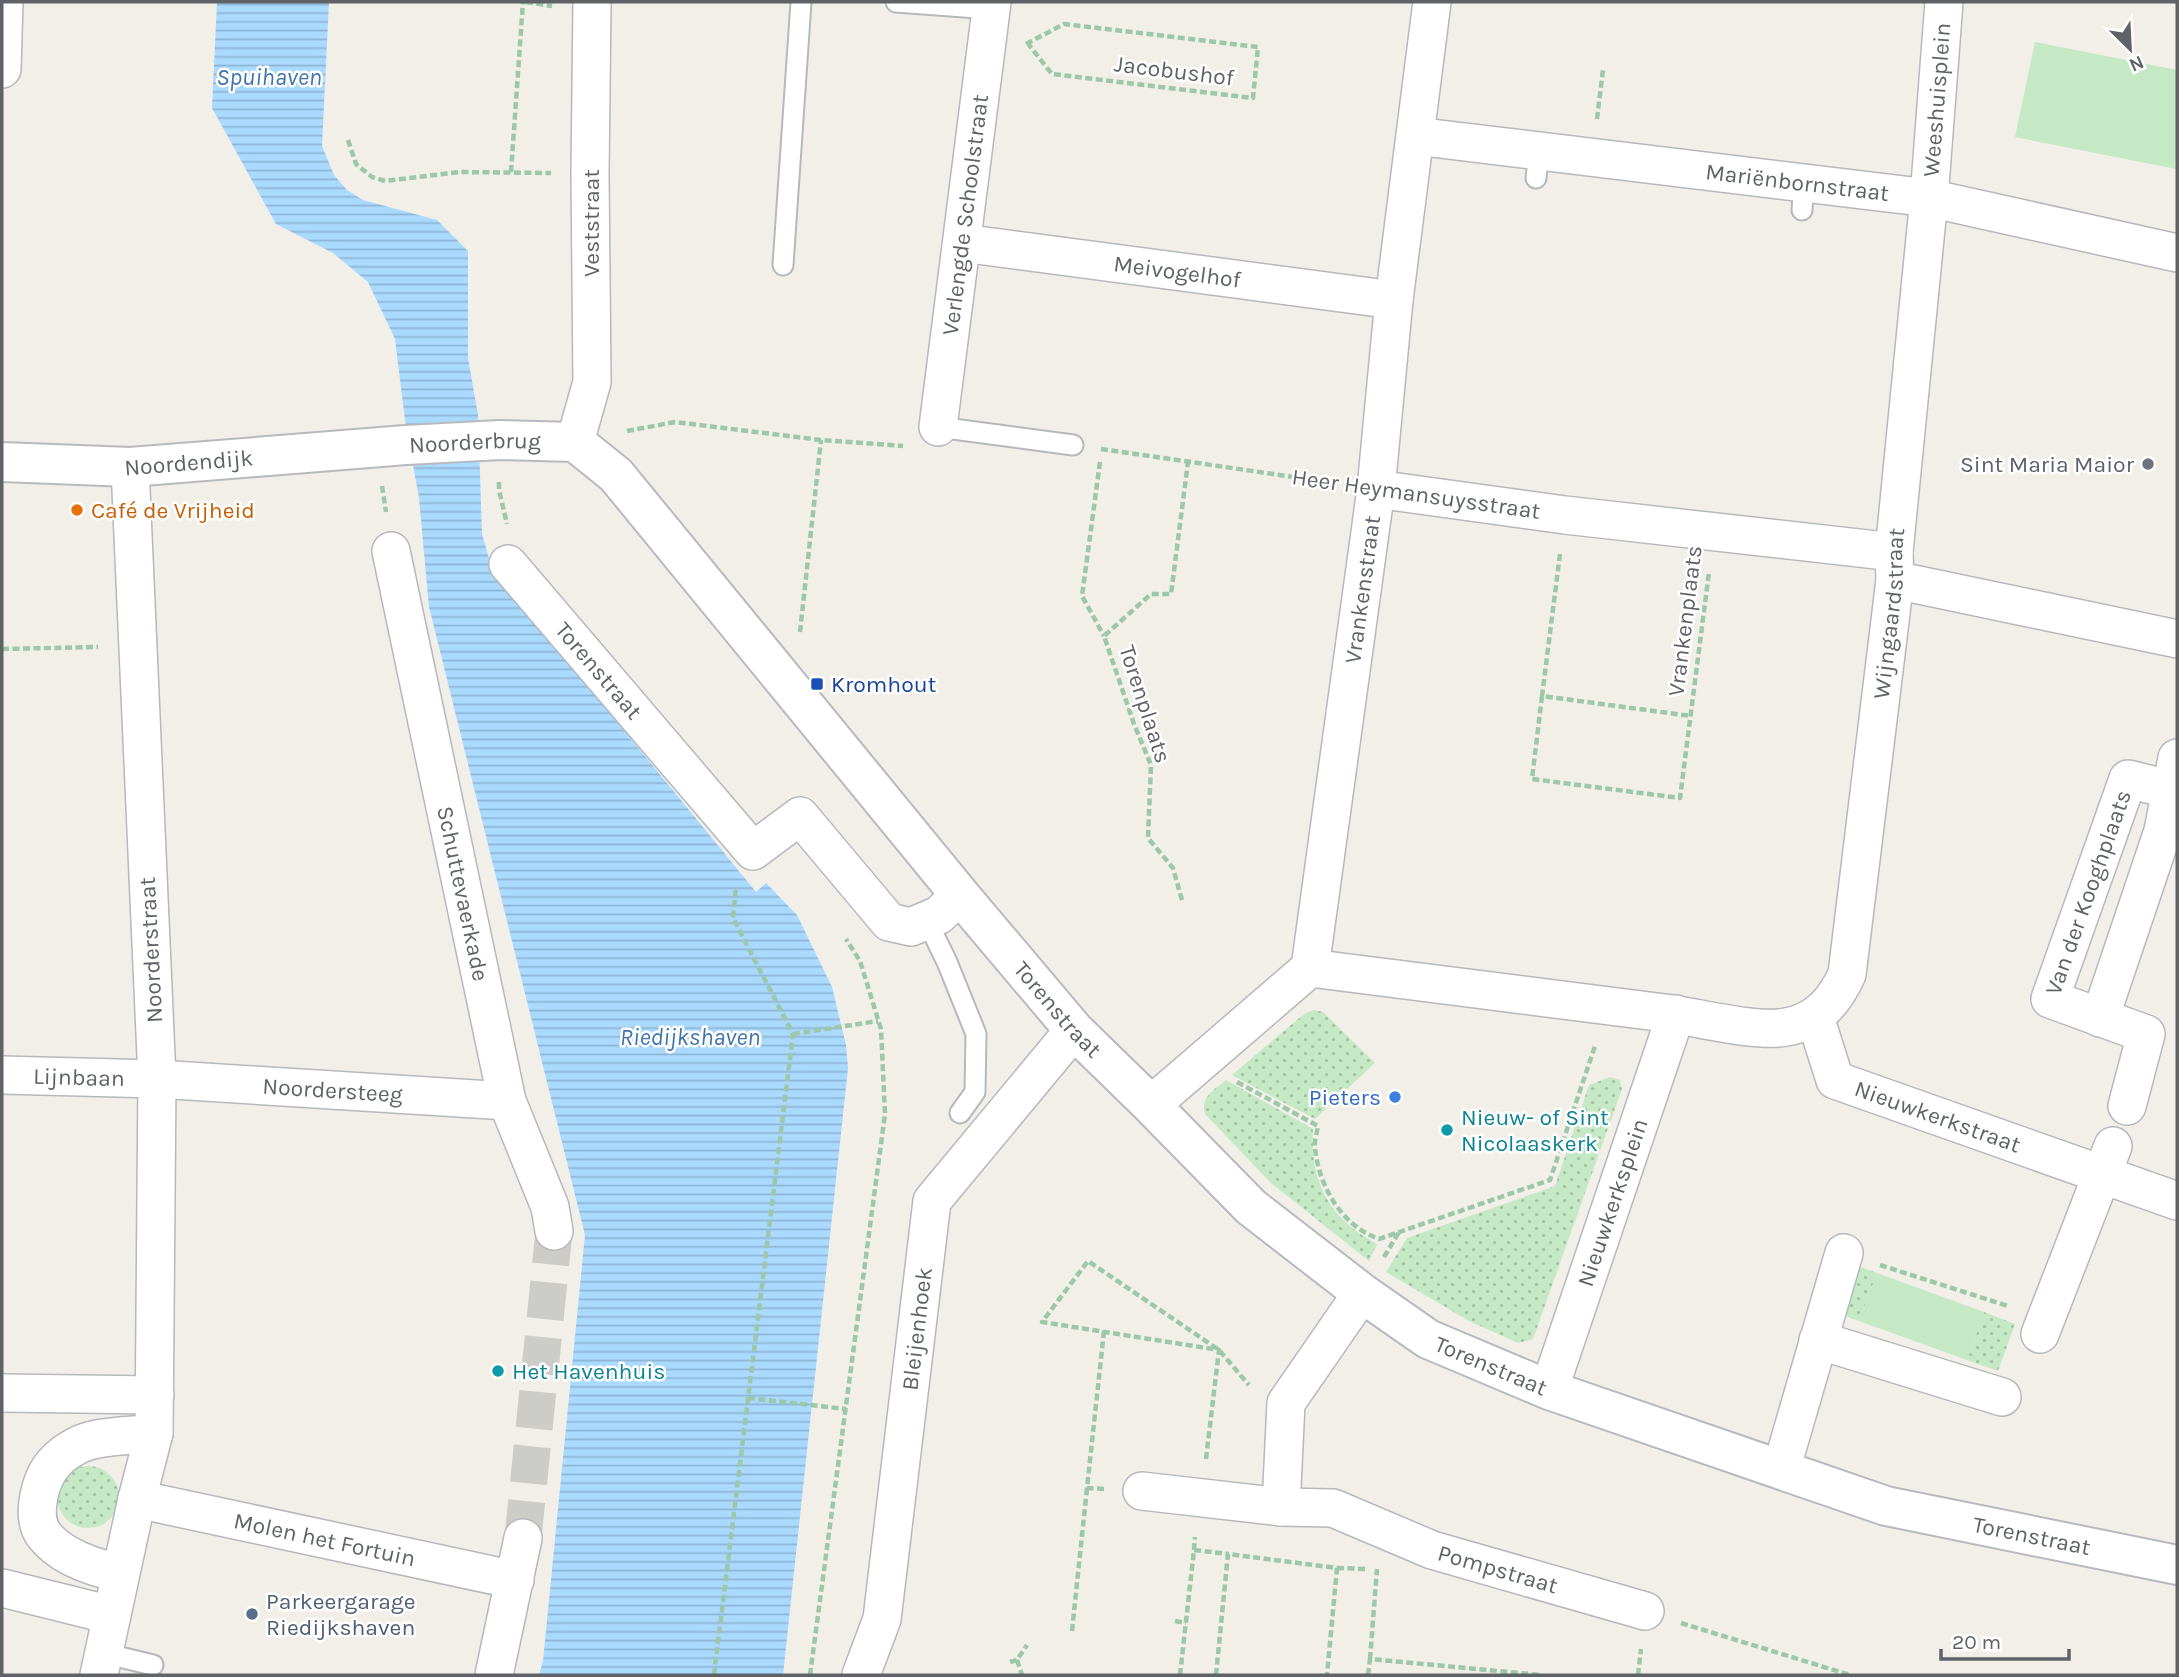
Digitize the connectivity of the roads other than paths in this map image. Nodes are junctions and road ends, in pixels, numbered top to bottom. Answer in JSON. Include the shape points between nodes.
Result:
{"nodes":[{"id":1,"x":4,"y":2,"type":"edge"},
{"id":2,"x":592,"y":2,"type":"edge"},
{"id":3,"x":801,"y":2,"type":"edge"},
{"id":4,"x":896,"y":2,"type":"edge"},
{"id":5,"x":1432,"y":2,"type":"edge"},
{"id":6,"x":1944,"y":2,"type":"edge"},
{"id":7,"x":990,"y":17,"type":"edge"},
{"id":8,"x":2,"y":69,"type":"edge"},
{"id":9,"x":1415,"y":136,"type":"junction"},
{"id":10,"x":1929,"y":198,"type":"junction"},
{"id":11,"x":962,"y":243,"type":"junction"},
{"id":12,"x":2177,"y":253,"type":"edge"},
{"id":13,"x":783,"y":265,"type":"dead end"},
{"id":14,"x":1394,"y":300,"type":"junction"},
{"id":15,"x":939,"y":427,"type":"joint"},
{"id":16,"x":575,"y":442,"type":"junction"},
{"id":17,"x":1073,"y":445,"type":"road end"},
{"id":18,"x":391,"y":446,"type":"joint"},
{"id":19,"x":2,"y":462,"type":"edge"},
{"id":20,"x":130,"y":467,"type":"junction"},
{"id":21,"x":1376,"y":489,"type":"junction"},
{"id":22,"x":508,"y":547,"type":"road end"},
{"id":23,"x":391,"y":551,"type":"dead end"},
{"id":24,"x":1895,"y":566,"type":"junction"},
{"id":25,"x":2177,"y":639,"type":"edge"},
{"id":26,"x":2175,"y":774,"type":"edge"},
{"id":27,"x":960,"y":895,"type":"junction"},
{"id":28,"x":927,"y":921,"type":"junction"},
{"id":29,"x":1310,"y":968,"type":"junction"},
{"id":30,"x":1676,"y":1014,"type":"junction"},
{"id":31,"x":1815,"y":1017,"type":"junction"},
{"id":32,"x":2100,"y":1018,"type":"junction"},
{"id":33,"x":1074,"y":1030,"type":"junction"},
{"id":34,"x":2,"y":1075,"type":"edge"},
{"id":35,"x":157,"y":1079,"type":"junction"},
{"id":36,"x":508,"y":1101,"type":"junction"},
{"id":37,"x":1151,"y":1105,"type":"junction"},
{"id":38,"x":2127,"y":1105,"type":"dead end"},
{"id":39,"x":960,"y":1113,"type":"dead end"},
{"id":40,"x":2107,"y":1160,"type":"junction"},
{"id":41,"x":2177,"y":1201,"type":"edge"},
{"id":42,"x":554,"y":1231,"type":"tunnel mouth"},
{"id":43,"x":1844,"y":1253,"type":"road end"},
{"id":44,"x":1362,"y":1293,"type":"junction"},
{"id":45,"x":2043,"y":1326,"type":"road end"},
{"id":46,"x":1818,"y":1340,"type":"junction"},
{"id":47,"x":1549,"y":1390,"type":"junction"},
{"id":48,"x":2,"y":1392,"type":"edge"},
{"id":49,"x":155,"y":1395,"type":"junction"},
{"id":50,"x":2002,"y":1397,"type":"dead end"},
{"id":51,"x":154,"y":1433,"type":"junction"},
{"id":52,"x":1781,"y":1470,"type":"junction"},
{"id":53,"x":1142,"y":1491,"type":"road end"},
{"id":54,"x":137,"y":1499,"type":"junction"},
{"id":55,"x":1281,"y":1507,"type":"junction"},
{"id":56,"x":523,"y":1538,"type":"tunnel mouth"},
{"id":57,"x":2177,"y":1565,"type":"edge"},
{"id":58,"x":120,"y":1573,"type":"junction"},
{"id":59,"x":514,"y":1580,"type":"junction"},
{"id":60,"x":2,"y":1588,"type":"edge"},
{"id":61,"x":1645,"y":1611,"type":"road end"},
{"id":62,"x":111,"y":1615,"type":"junction"},
{"id":63,"x":153,"y":1665,"type":"dead end"},
{"id":64,"x":102,"y":1669,"type":"edge"},
{"id":65,"x":494,"y":1675,"type":"edge"},
{"id":66,"x":861,"y":1675,"type":"edge"}],
"edges":[{"from":1,"to":8,"type":"street"},
{"from":2,"to":16,"type":"street","name":"Veststraat","via":[[592,383]]},
{"from":3,"to":13,"type":"lane"},
{"from":4,"to":7,"type":"lane"},
{"from":5,"to":9,"type":"street","name":"Vrankenstraat"},
{"from":6,"to":10,"type":"street","name":"Weeshuisplein"},
{"from":7,"to":11,"type":"street","name":"Verlengde Schoolstraat"},
{"from":9,"to":10,"type":"street","name":"Mariënbornstraat","via":[[1538,165],[1803,197]]},
{"from":9,"to":14,"type":"street","name":"Vrankenstraat"},
{"from":10,"to":12,"type":"street","name":"Mariënbornstraat"},
{"from":10,"to":24,"type":"street","name":"Wijngaardstraat"},
{"from":11,"to":14,"type":"street","name":"Meivogelhof"},
{"from":11,"to":15,"type":"street","name":"Verlengde Schoolstraat"},
{"from":14,"to":21,"type":"street","name":"Vrankenstraat"},
{"from":15,"to":17,"type":"lane"},
{"from":16,"to":18,"type":"street","name":"Noorderbrug","via":[[500,440]]},
{"from":16,"to":27,"type":"street","name":"Torenstraat","via":[[616,475]]},
{"from":18,"to":20,"type":"street","name":"Noordendijk"},
{"from":19,"to":20,"type":"street","name":"Noordendijk"},
{"from":20,"to":35,"type":"street","name":"Noorderstraat"},
{"from":21,"to":24,"type":"street","name":"Heer Heymansuysstraat","via":[[1714,531]]},
{"from":21,"to":29,"type":"street","name":"Vrankenstraat"},
{"from":22,"to":28,"type":"street","name":"Torenstraat","via":[[753,851],[800,816],[889,922],[911,927]]},
{"from":23,"to":36,"type":"street","name":"Schuttevaerkade"},
{"from":24,"to":25,"type":"street","name":"Heer Heymansuysstraat"},
{"from":24,"to":31,"type":"street","name":"Wijngaardstraat","via":[[1847,974],[1829,1005]]},
{"from":26,"to":32,"type":"street","name":"Van der Kooghplaats","via":[[2163,831]]},
{"from":26,"to":32,"type":"street","name":"Van der Kooghplaats","via":[[2128,779],[2050,999]]},
{"from":27,"to":28,"type":"street"},
{"from":27,"to":33,"type":"street","name":"Torenstraat"},
{"from":28,"to":39,"type":"lane","via":[[976,1034],[975,1092]]},
{"from":29,"to":30,"type":"street"},
{"from":29,"to":37,"type":"street"},
{"from":30,"to":31,"type":"street","via":[[1769,1029]]},
{"from":30,"to":47,"type":"street","name":"Nieuwkerksplein"},
{"from":31,"to":40,"type":"street","name":"Nieuwkerkstraat","via":[[1835,1080]]},
{"from":32,"to":38,"type":"street","name":"Van der Kooghplaats","via":[[2146,1034]]},
{"from":33,"to":37,"type":"street","name":"Torenstraat"},
{"from":33,"to":66,"type":"street","name":"Bleijenhoek","via":[[932,1201],[882,1619]]},
{"from":34,"to":35,"type":"street","name":"Lijnbaan"},
{"from":35,"to":36,"type":"street","name":"Noordersteeg"},
{"from":35,"to":49,"type":"street","name":"Noorderstraat"},
{"from":36,"to":42,"type":"street","name":"Schuttevaerkade","via":[[550,1207]]},
{"from":37,"to":44,"type":"street","name":"Torenstraat","via":[[1251,1207]]},
{"from":40,"to":41,"type":"street","name":"Nieuwkerkstraat"},
{"from":40,"to":45,"type":"street"},
{"from":43,"to":46,"type":"street"},
{"from":44,"to":47,"type":"street","name":"Torenstraat","via":[[1428,1339]]},
{"from":44,"to":55,"type":"street","via":[[1286,1403]]},
{"from":46,"to":50,"type":"street"},
{"from":46,"to":52,"type":"street"},
{"from":47,"to":52,"type":"street","name":"Torenstraat"},
{"from":48,"to":49,"type":"street"},
{"from":49,"to":51,"type":"street","name":"Noorderstraat"},
{"from":51,"to":54,"type":"street","name":"Noorderstraat"},
{"from":51,"to":58,"type":"street","via":[[89,1441],[56,1460],[42,1484],[36,1513],[43,1534],[95,1568]]},
{"from":52,"to":57,"type":"street","name":"Torenstraat","via":[[1886,1506]]},
{"from":53,"to":55,"type":"street","name":"Pompstraat"},
{"from":54,"to":58,"type":"street","name":"Noorderstraat"},
{"from":54,"to":59,"type":"street","name":"Molen het Fortuin"},
{"from":55,"to":61,"type":"street","name":"Pompstraat","via":[[1333,1508],[1432,1550]]},
{"from":56,"to":59,"type":"street"},
{"from":58,"to":62,"type":"street","name":"Noorderstraat"},
{"from":59,"to":65,"type":"street"},
{"from":60,"to":62,"type":"street"},
{"from":62,"to":64,"type":"street","name":"Noorderstraat"},
{"from":63,"to":64,"type":"lane"}]}
